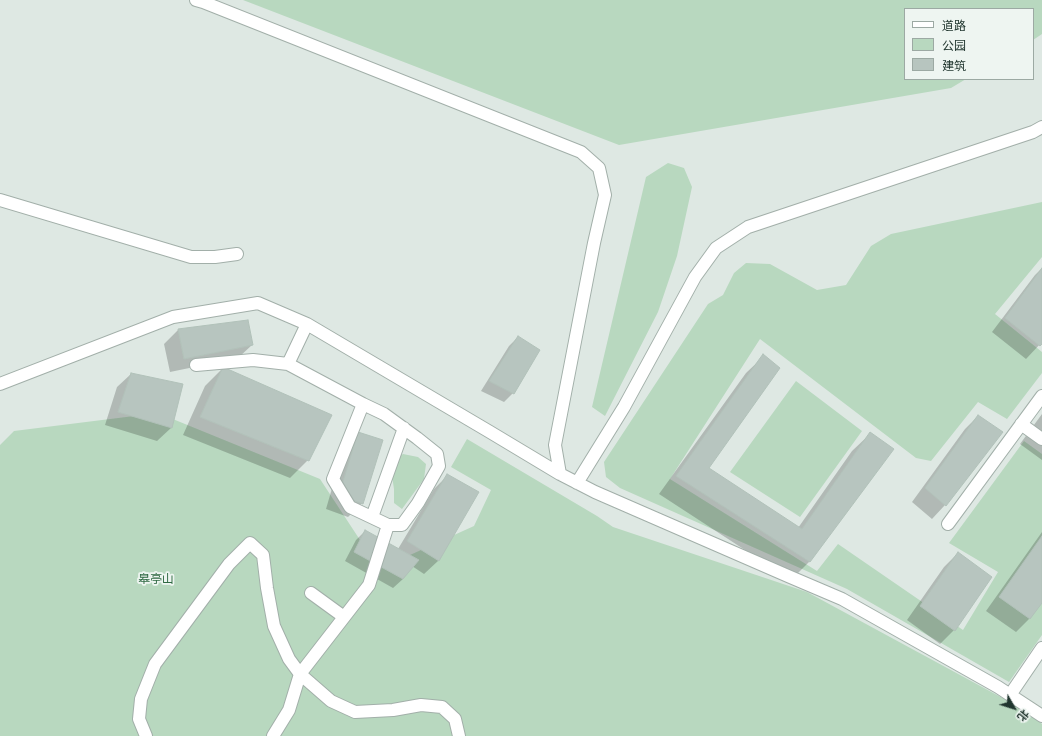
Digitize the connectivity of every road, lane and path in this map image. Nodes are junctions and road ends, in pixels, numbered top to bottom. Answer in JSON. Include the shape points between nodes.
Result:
{"nodes":[{"id":1,"x":196,"y":0,"type":"edge"},
{"id":2,"x":1042,"y":127,"type":"edge"},
{"id":3,"x":0,"y":200,"type":"edge"},
{"id":4,"x":237,"y":254,"type":"dead end"},
{"id":5,"x":307,"y":324,"type":"junction"},
{"id":6,"x":288,"y":364,"type":"junction"},
{"id":7,"x":196,"y":365,"type":"dead end"},
{"id":8,"x":0,"y":384,"type":"edge"},
{"id":9,"x":1042,"y":396,"type":"edge"},
{"id":10,"x":363,"y":404,"type":"junction"},
{"id":11,"x":1021,"y":424,"type":"junction"},
{"id":12,"x":404,"y":428,"type":"junction"},
{"id":13,"x":1042,"y":439,"type":"edge"},
{"id":14,"x":560,"y":474,"type":"junction"},
{"id":15,"x":577,"y":483,"type":"junction"},
{"id":16,"x":372,"y":516,"type":"junction"},
{"id":17,"x":948,"y":524,"type":"dead end"},
{"id":18,"x":388,"y":525,"type":"junction"},
{"id":19,"x":311,"y":593,"type":"dead end"},
{"id":20,"x":344,"y":617,"type":"junction"},
{"id":21,"x":1042,"y":648,"type":"edge"},
{"id":22,"x":300,"y":674,"type":"junction"},
{"id":23,"x":1010,"y":695,"type":"junction"},
{"id":24,"x":1042,"y":716,"type":"edge"},
{"id":25,"x":146,"y":736,"type":"edge"},
{"id":26,"x":273,"y":736,"type":"edge"},
{"id":27,"x":459,"y":736,"type":"edge"}],
"edges":[{"from":1,"to":14,"type":"street","via":[[581,152],[599,168],[605,195],[556,445]]},
{"from":2,"to":15,"type":"street","via":[[748,227],[716,248],[695,276],[624,406]]},
{"from":3,"to":4,"type":"street","via":[[191,257]]},
{"from":5,"to":6,"type":"street"},
{"from":5,"to":8,"type":"street","via":[[258,303],[173,317]]},
{"from":5,"to":14,"type":"street"},
{"from":6,"to":7,"type":"street","via":[[253,360]]},
{"from":6,"to":10,"type":"street"},
{"from":9,"to":11,"type":"street"},
{"from":10,"to":12,"type":"street"},
{"from":10,"to":16,"type":"street","via":[[333,479],[350,506]]},
{"from":11,"to":13,"type":"street"},
{"from":11,"to":17,"type":"street"},
{"from":12,"to":16,"type":"street"},
{"from":12,"to":18,"type":"street","via":[[437,454],[439,466],[402,525]]},
{"from":14,"to":15,"type":"street"},
{"from":15,"to":23,"type":"street","via":[[842,599]]},
{"from":16,"to":18,"type":"street"},
{"from":18,"to":20,"type":"street","via":[[369,585]]},
{"from":19,"to":20,"type":"street"},
{"from":20,"to":22,"type":"street"},
{"from":21,"to":23,"type":"street"},
{"from":22,"to":25,"type":"street","via":[[289,659],[274,626],[263,555],[250,544],[229,564],[155,664],[141,699],[139,719]]},
{"from":22,"to":26,"type":"street","via":[[289,710]]},
{"from":22,"to":27,"type":"street","via":[[331,700],[355,712],[393,710],[421,705],[442,706],[455,719]]},
{"from":23,"to":24,"type":"street"}]}
